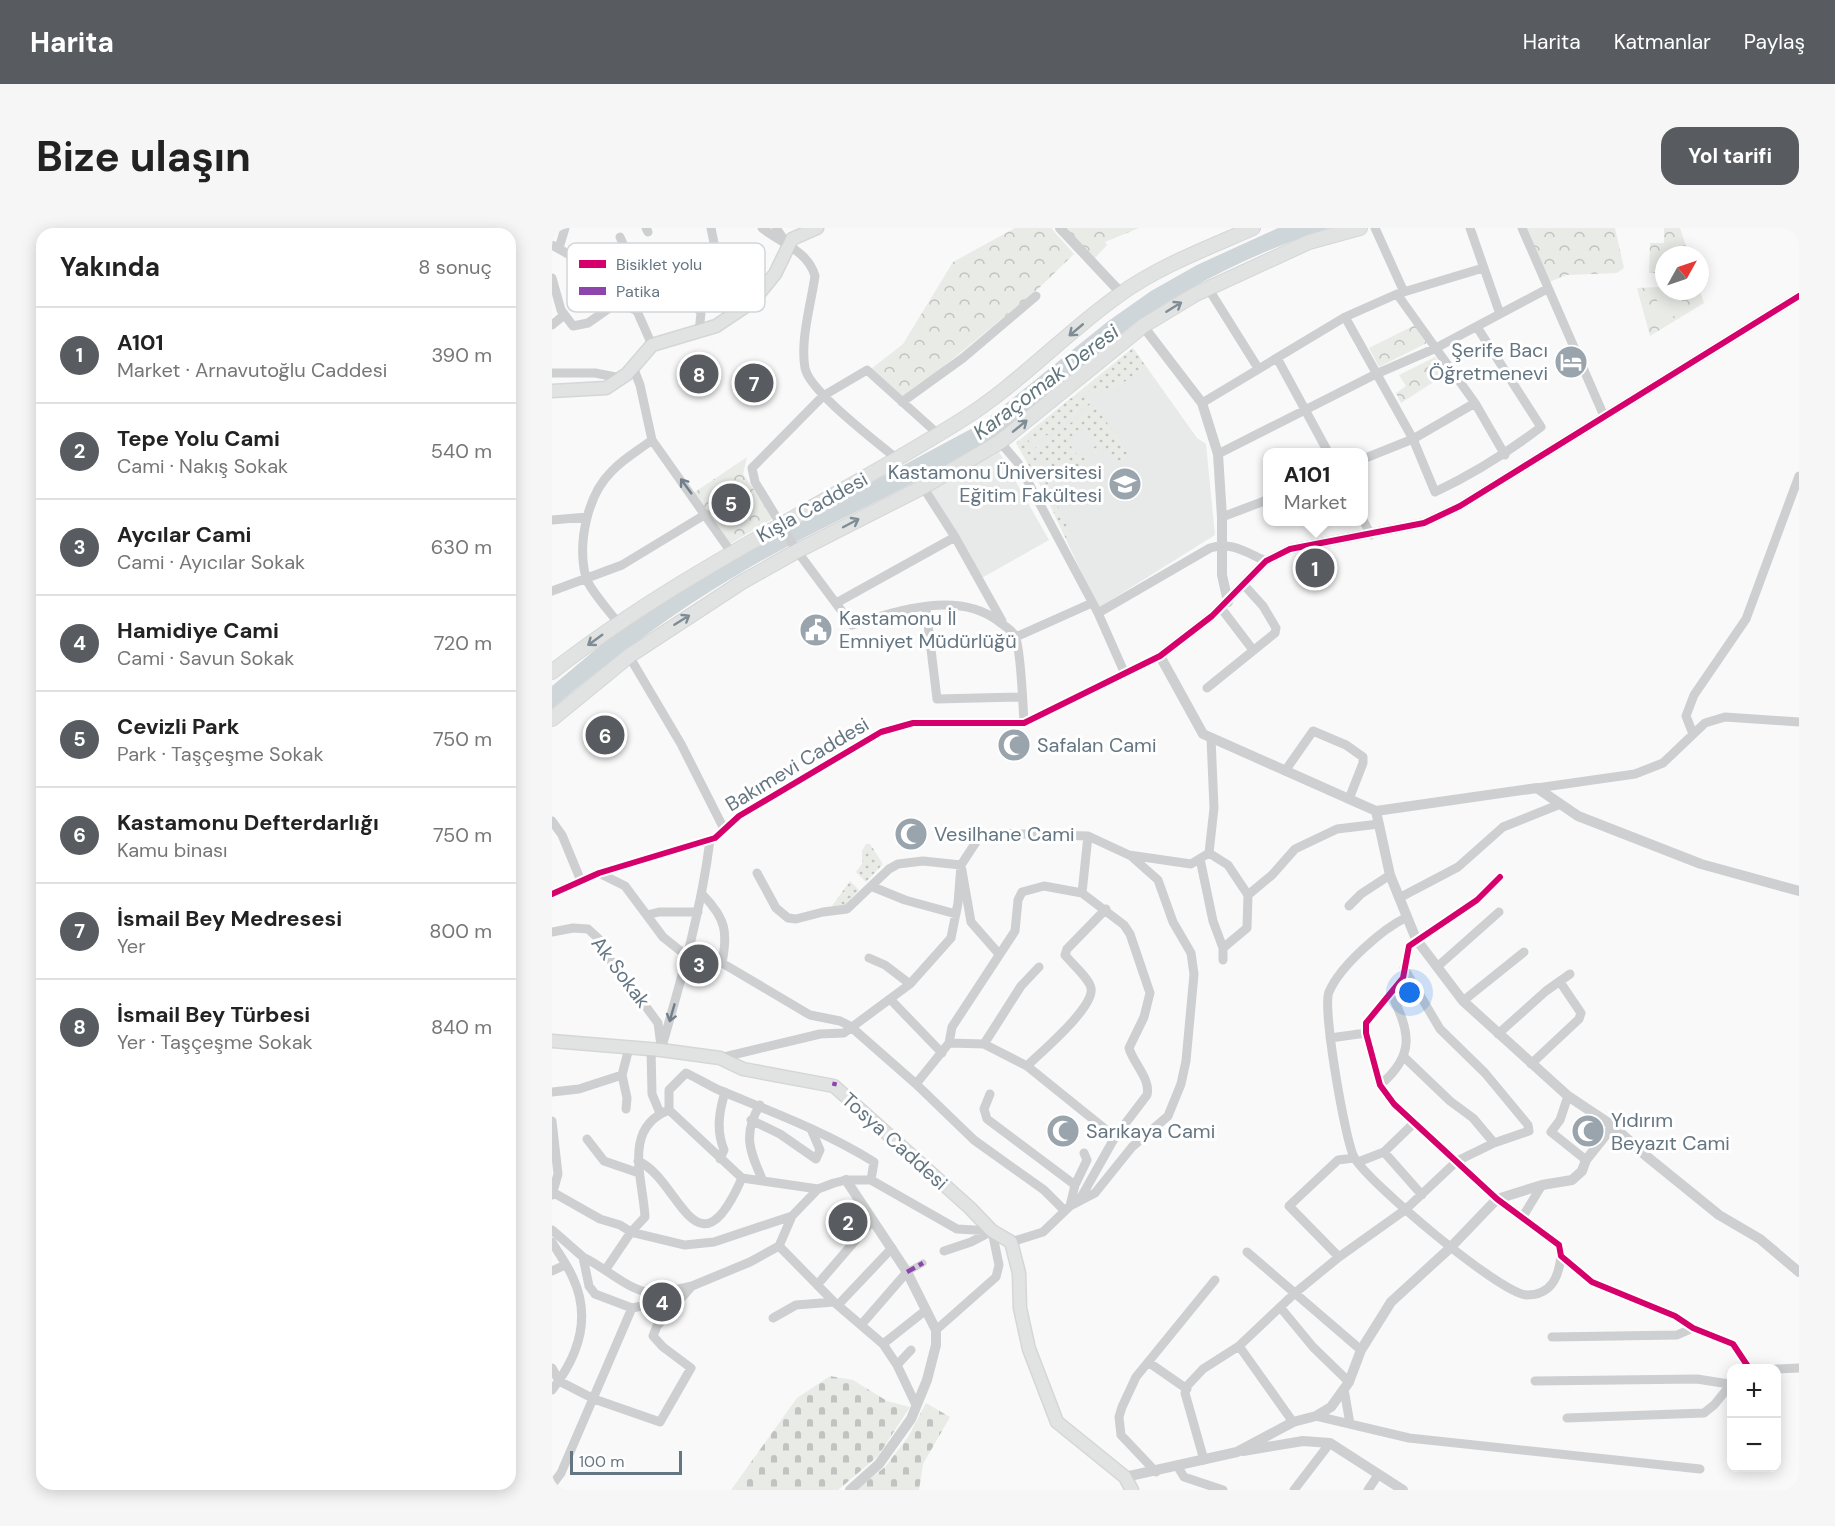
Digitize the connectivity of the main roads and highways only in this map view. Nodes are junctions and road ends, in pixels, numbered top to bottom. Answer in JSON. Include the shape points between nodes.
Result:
{"nodes":[{"id":1,"x":817,"y":228,"type":"edge"},
{"id":2,"x":1252,"y":228,"type":"edge"},
{"id":3,"x":1360,"y":228,"type":"edge"},
{"id":4,"x":765,"y":286,"type":"edge"},
{"id":5,"x":737,"y":312,"type":"edge"},
{"id":6,"x":552,"y":391,"type":"edge"},
{"id":7,"x":552,"y":672,"type":"edge"},
{"id":8,"x":552,"y":719,"type":"edge"},
{"id":9,"x":552,"y":1041,"type":"edge"},
{"id":10,"x":1132,"y":1490,"type":"edge"}],
"edges":[{"from":1,"to":4,"type":"main road","via":[[792,239]]},
{"from":2,"to":7,"type":"main road","name":"Kışla Caddesi","one_way":true,"via":[[1121,293],[991,401],[731,552],[618,623]]},
{"from":8,"to":3,"type":"main road","one_way":true,"via":[[631,654],[742,582],[1000,442],[1143,326],[1208,288],[1309,242]]},
{"from":5,"to":6,"type":"main road","via":[[716,326],[652,345],[633,367],[606,388]]},
{"from":9,"to":10,"type":"main road","name":"Tosya Caddesi","via":[[720,1058],[743,1069],[834,1084],[992,1231],[1011,1242],[1029,1349],[1057,1422],[1125,1477]]}]}
